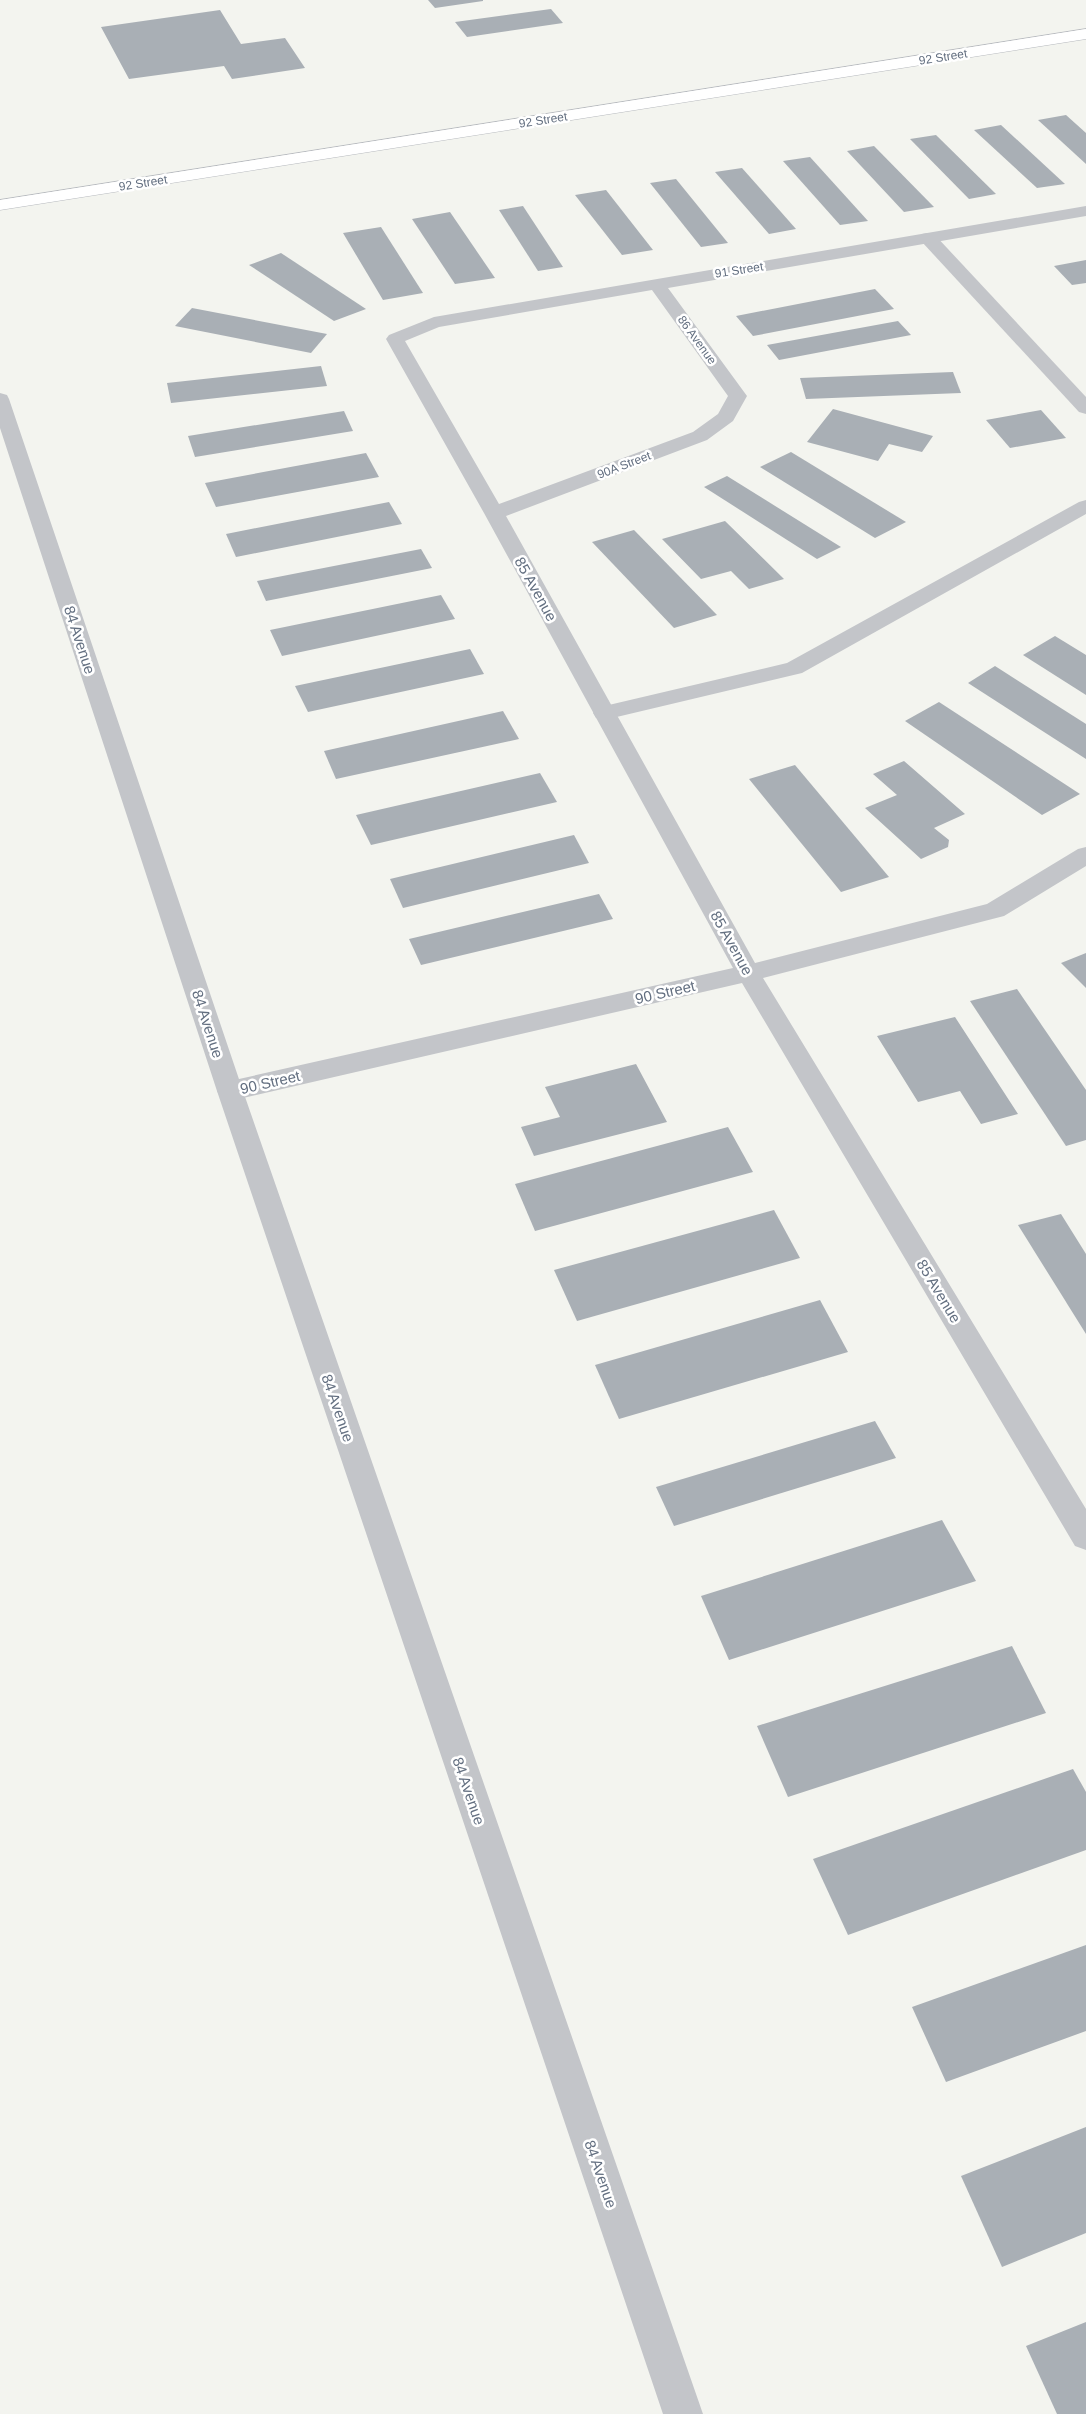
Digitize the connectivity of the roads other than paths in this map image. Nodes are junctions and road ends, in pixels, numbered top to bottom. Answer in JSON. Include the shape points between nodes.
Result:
{"nodes":[{"id":1,"x":1086,"y":34,"type":"edge"},
{"id":2,"x":0,"y":205,"type":"edge"},
{"id":3,"x":1086,"y":211,"type":"edge"},
{"id":4,"x":928,"y":238,"type":"junction"},
{"id":5,"x":656,"y":284,"type":"junction"},
{"id":6,"x":395,"y":339,"type":"joint"},
{"id":7,"x":738,"y":396,"type":"joint"},
{"id":8,"x":0,"y":399,"type":"edge"},
{"id":9,"x":1086,"y":408,"type":"edge"},
{"id":10,"x":1086,"y":506,"type":"edge"},
{"id":11,"x":494,"y":513,"type":"junction"},
{"id":12,"x":604,"y":713,"type":"junction"},
{"id":13,"x":1086,"y":855,"type":"edge"},
{"id":14,"x":748,"y":973,"type":"junction"},
{"id":15,"x":230,"y":1091,"type":"junction"},
{"id":16,"x":1084,"y":1528,"type":"edge"},
{"id":17,"x":683,"y":2414,"type":"edge"}],
"edges":[{"from":1,"to":2,"type":"main road","name":"92 Street"},
{"from":3,"to":4,"type":"street","name":"91 Street"},
{"from":4,"to":5,"type":"street","name":"91 Street"},
{"from":4,"to":9,"type":"street"},
{"from":5,"to":6,"type":"street","name":"91 Street","via":[[434,322]]},
{"from":5,"to":7,"type":"street","name":"86 Avenue"},
{"from":6,"to":11,"type":"street","name":"85 Avenue"},
{"from":7,"to":11,"type":"street","name":"90A Street","via":[[726,417],[700,436]]},
{"from":8,"to":15,"type":"street","name":"84 Avenue"},
{"from":10,"to":12,"type":"street","via":[[794,668]]},
{"from":11,"to":12,"type":"street","name":"85 Avenue"},
{"from":12,"to":14,"type":"street","name":"85 Avenue"},
{"from":13,"to":14,"type":"street","name":"90 Street","via":[[995,910]]},
{"from":14,"to":15,"type":"street","name":"90 Street"},
{"from":14,"to":16,"type":"street","name":"85 Avenue"},
{"from":15,"to":17,"type":"street","name":"84 Avenue"}]}
